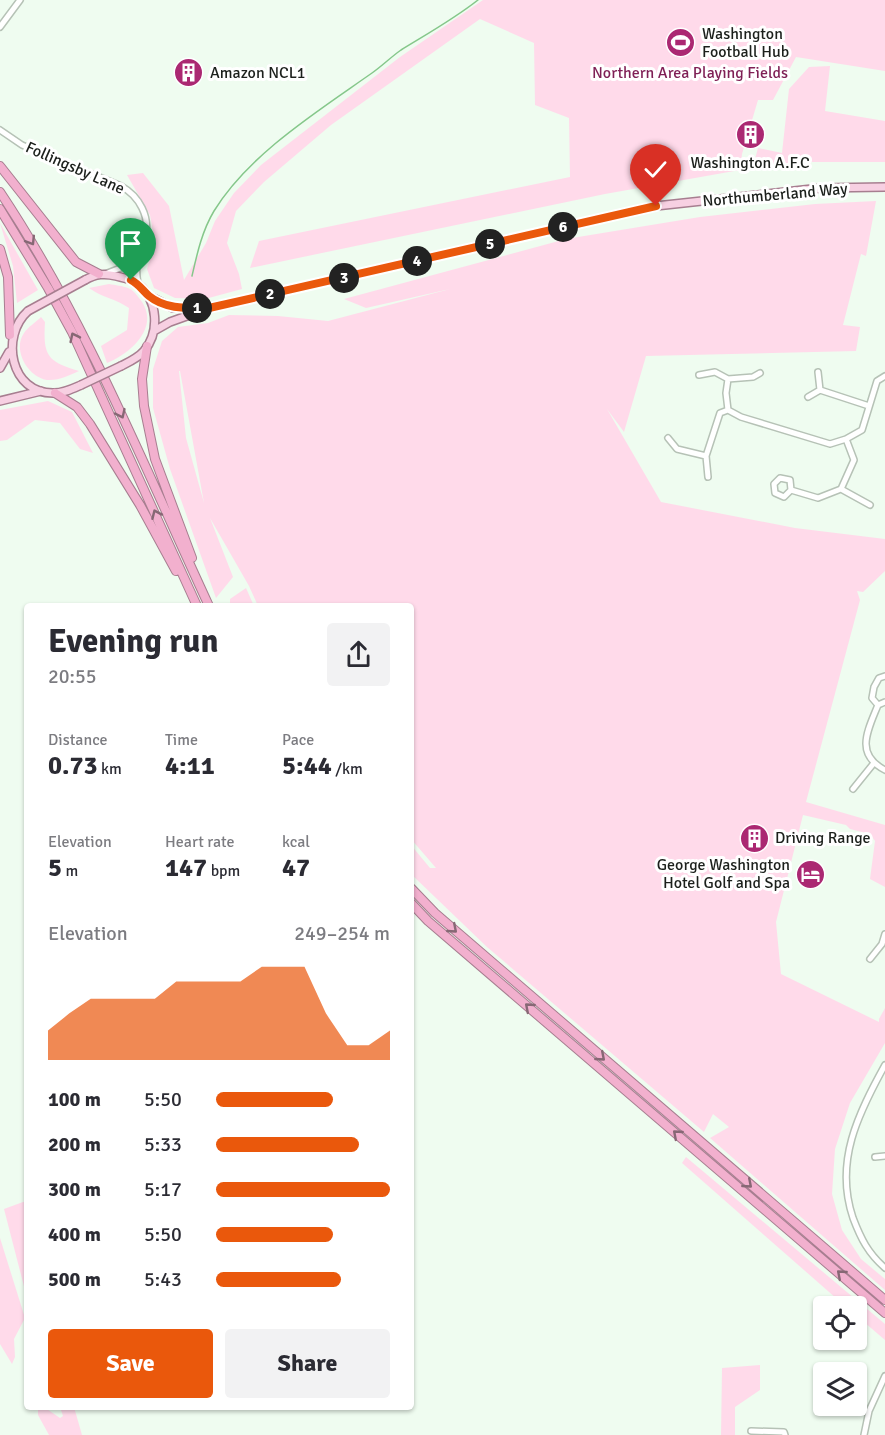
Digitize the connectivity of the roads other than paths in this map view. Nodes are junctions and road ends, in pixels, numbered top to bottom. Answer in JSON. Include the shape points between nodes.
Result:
{"nodes":[{"id":1,"x":20,"y":0,"type":"edge"},
{"id":2,"x":0,"y":27,"type":"edge"},
{"id":3,"x":0,"y":130,"type":"edge"},
{"id":4,"x":0,"y":166,"type":"edge"},
{"id":5,"x":885,"y":188,"type":"edge"},
{"id":6,"x":0,"y":192,"type":"edge"},
{"id":7,"x":0,"y":209,"type":"edge"},
{"id":8,"x":141,"y":248,"type":"junction"},
{"id":9,"x":0,"y":249,"type":"edge"},
{"id":10,"x":102,"y":274,"type":"junction"},
{"id":11,"x":138,"y":284,"type":"junction"},
{"id":12,"x":149,"y":296,"type":"junction"},
{"id":13,"x":209,"y":308,"type":"junction"},
{"id":14,"x":154,"y":331,"type":"junction"},
{"id":15,"x":10,"y":334,"type":"junction"},
{"id":16,"x":147,"y":346,"type":"junction"},
{"id":17,"x":9,"y":352,"type":"junction"},
{"id":18,"x":0,"y":368,"type":"edge"},
{"id":19,"x":818,"y":372,"type":"dead end"},
{"id":20,"x":759,"y":373,"type":"dead end"},
{"id":21,"x":699,"y":375,"type":"dead end"},
{"id":22,"x":885,"y":376,"type":"edge"},
{"id":23,"x":728,"y":379,"type":"junction"},
{"id":24,"x":820,"y":390,"type":"junction"},
{"id":25,"x":41,"y":391,"type":"junction"},
{"id":26,"x":55,"y":393,"type":"junction"},
{"id":27,"x":808,"y":397,"type":"dead end"},
{"id":28,"x":0,"y":401,"type":"edge"},
{"id":29,"x":868,"y":406,"type":"junction"},
{"id":30,"x":728,"y":410,"type":"junction"},
{"id":31,"x":668,"y":438,"type":"dead end"},
{"id":32,"x":846,"y":439,"type":"junction"},
{"id":33,"x":706,"y":456,"type":"junction"},
{"id":34,"x":708,"y":477,"type":"dead end"},
{"id":35,"x":841,"y":489,"type":"junction"},
{"id":36,"x":791,"y":490,"type":"dead end"},
{"id":37,"x":870,"y":506,"type":"dead end"},
{"id":38,"x":194,"y":603,"type":"edge"},
{"id":39,"x":195,"y":603,"type":"edge"},
{"id":40,"x":209,"y":603,"type":"edge"},
{"id":41,"x":209,"y":603,"type":"edge"},
{"id":42,"x":885,"y":676,"type":"edge"},
{"id":43,"x":885,"y":702,"type":"edge"},
{"id":44,"x":878,"y":705,"type":"junction"},
{"id":45,"x":874,"y":763,"type":"junction"},
{"id":46,"x":885,"y":770,"type":"edge"},
{"id":47,"x":853,"y":789,"type":"dead end"},
{"id":48,"x":414,"y":891,"type":"edge"},
{"id":49,"x":414,"y":906,"type":"edge"},
{"id":50,"x":885,"y":934,"type":"edge"},
{"id":51,"x":870,"y":959,"type":"dead end"},
{"id":52,"x":885,"y":1065,"type":"edge"},
{"id":53,"x":885,"y":1156,"type":"edge"},
{"id":54,"x":875,"y":1157,"type":"dead end"},
{"id":55,"x":885,"y":1268,"type":"edge"},
{"id":56,"x":885,"y":1300,"type":"edge"},
{"id":57,"x":885,"y":1312,"type":"edge"},
{"id":58,"x":885,"y":1376,"type":"edge"},
{"id":59,"x":751,"y":1431,"type":"dead end"},
{"id":60,"x":785,"y":1435,"type":"edge"},
{"id":61,"x":864,"y":1435,"type":"edge"}],
"edges":[{"from":1,"to":2,"type":"street"},
{"from":3,"to":8,"type":"street","name":"Follingsby Lane","via":[[22,145],[128,190],[138,200],[146,219]]},
{"from":4,"to":10,"type":"highway","via":[[76,262]]},
{"from":5,"to":13,"type":"main road","name":"Northumberland Way","via":[[821,188],[656,206]]},
{"from":6,"to":40,"type":"highway","one_way":true,"via":[[82,330]]},
{"from":39,"to":7,"type":"highway","one_way":true,"via":[[72,332]]},
{"from":8,"to":10,"type":"street","via":[[123,267]]},
{"from":8,"to":11,"type":"street","name":"Follingsby Lane","via":[[136,266]]},
{"from":9,"to":15,"type":"highway","via":[[8,278]]},
{"from":10,"to":11,"type":"main road"},
{"from":10,"to":15,"type":"main road","bridge":true,"via":[[28,311]]},
{"from":11,"to":12,"type":"main road"},
{"from":12,"to":13,"type":"main road","name":"Northumberland Way","via":[[173,308]]},
{"from":12,"to":14,"type":"main road"},
{"from":13,"to":14,"type":"main road","name":"Northumberland Way"},
{"from":14,"to":16,"type":"main road"},
{"from":15,"to":17,"type":"main road"},
{"from":16,"to":26,"type":"main road","bridge":true,"via":[[140,356],[121,366]]},
{"from":16,"to":41,"type":"highway","via":[[142,379],[155,459]]},
{"from":17,"to":18,"type":"main road"},
{"from":17,"to":25,"type":"main road","via":[[18,376]]},
{"from":19,"to":24,"type":"street"},
{"from":20,"to":23,"type":"street"},
{"from":21,"to":23,"type":"street","via":[[716,372]]},
{"from":22,"to":29,"type":"street","via":[[876,381]]},
{"from":23,"to":30,"type":"street"},
{"from":24,"to":27,"type":"street"},
{"from":24,"to":29,"type":"street"},
{"from":25,"to":26,"type":"main road"},
{"from":25,"to":28,"type":"main road"},
{"from":26,"to":38,"type":"highway","via":[[77,407],[90,424]]},
{"from":29,"to":32,"type":"street","via":[[862,430]]},
{"from":30,"to":32,"type":"street","via":[[830,444]]},
{"from":30,"to":33,"type":"street","via":[[720,413]]},
{"from":31,"to":33,"type":"street","via":[[675,451]]},
{"from":32,"to":35,"type":"street","via":[[854,460]]},
{"from":33,"to":34,"type":"street"},
{"from":35,"to":36,"type":"street","via":[[818,498]]},
{"from":35,"to":37,"type":"street"},
{"from":42,"to":44,"type":"street","via":[[874,687],[872,698]]},
{"from":43,"to":44,"type":"street"},
{"from":44,"to":45,"type":"street","via":[[866,735],[866,750]]},
{"from":45,"to":46,"type":"street"},
{"from":45,"to":47,"type":"street"},
{"from":48,"to":56,"type":"highway","one_way":true},
{"from":57,"to":49,"type":"highway","one_way":true},
{"from":50,"to":51,"type":"street"},
{"from":52,"to":55,"type":"street","via":[[856,1124],[845,1174],[849,1206],[861,1239]]},
{"from":53,"to":54,"type":"street"},
{"from":58,"to":61,"type":"street","via":[[869,1411]]},
{"from":59,"to":60,"type":"street"}]}
